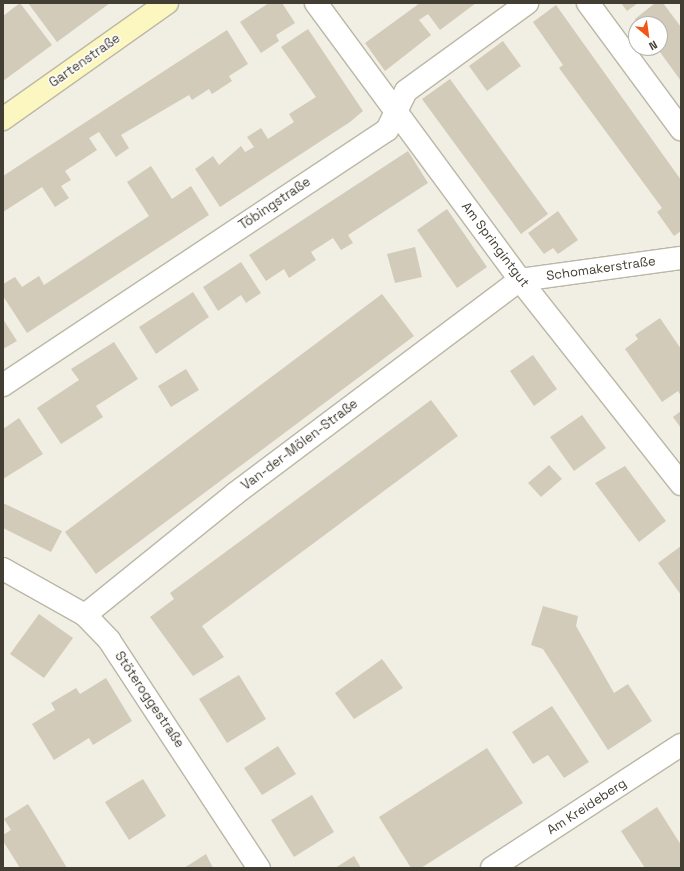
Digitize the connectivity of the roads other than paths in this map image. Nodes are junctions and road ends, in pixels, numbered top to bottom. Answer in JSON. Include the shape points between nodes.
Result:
{"nodes":[{"id":1,"x":167,"y":3,"type":"edge"},
{"id":2,"x":316,"y":3,"type":"edge"},
{"id":3,"x":527,"y":3,"type":"edge"},
{"id":4,"x":588,"y":3,"type":"edge"},
{"id":5,"x":395,"y":110,"type":"junction"},
{"id":6,"x":3,"y":119,"type":"edge"},
{"id":7,"x":681,"y":129,"type":"edge"},
{"id":8,"x":681,"y":258,"type":"edge"},
{"id":9,"x":520,"y":280,"type":"junction"},
{"id":10,"x":3,"y":385,"type":"edge"},
{"id":11,"x":681,"y":484,"type":"edge"},
{"id":12,"x":3,"y":569,"type":"edge"},
{"id":13,"x":85,"y":615,"type":"junction"},
{"id":14,"x":681,"y":745,"type":"edge"},
{"id":15,"x":259,"y":868,"type":"edge"},
{"id":16,"x":492,"y":868,"type":"edge"}],
"edges":[{"from":1,"to":6,"type":"main road","name":"Gartenstraße"},
{"from":2,"to":5,"type":"street","name":"Am Springintgut"},
{"from":3,"to":5,"type":"street","name":"Töbingstraße","via":[[406,90]]},
{"from":4,"to":7,"type":"street"},
{"from":5,"to":9,"type":"street","name":"Am Springintgut"},
{"from":5,"to":10,"type":"street","name":"Töbingstraße","via":[[387,130]]},
{"from":8,"to":9,"type":"street","name":"Schomakerstraße"},
{"from":9,"to":11,"type":"street","name":"Am Springintgut"},
{"from":9,"to":13,"type":"street","name":"Van-der-Mölen-Straße","via":[[236,493]]},
{"from":12,"to":13,"type":"street","name":"Stöteroggestraße"},
{"from":13,"to":15,"type":"street","name":"Stöteroggestraße","via":[[130,668]]},
{"from":14,"to":16,"type":"street","name":"Am Kreideberg"}]}
